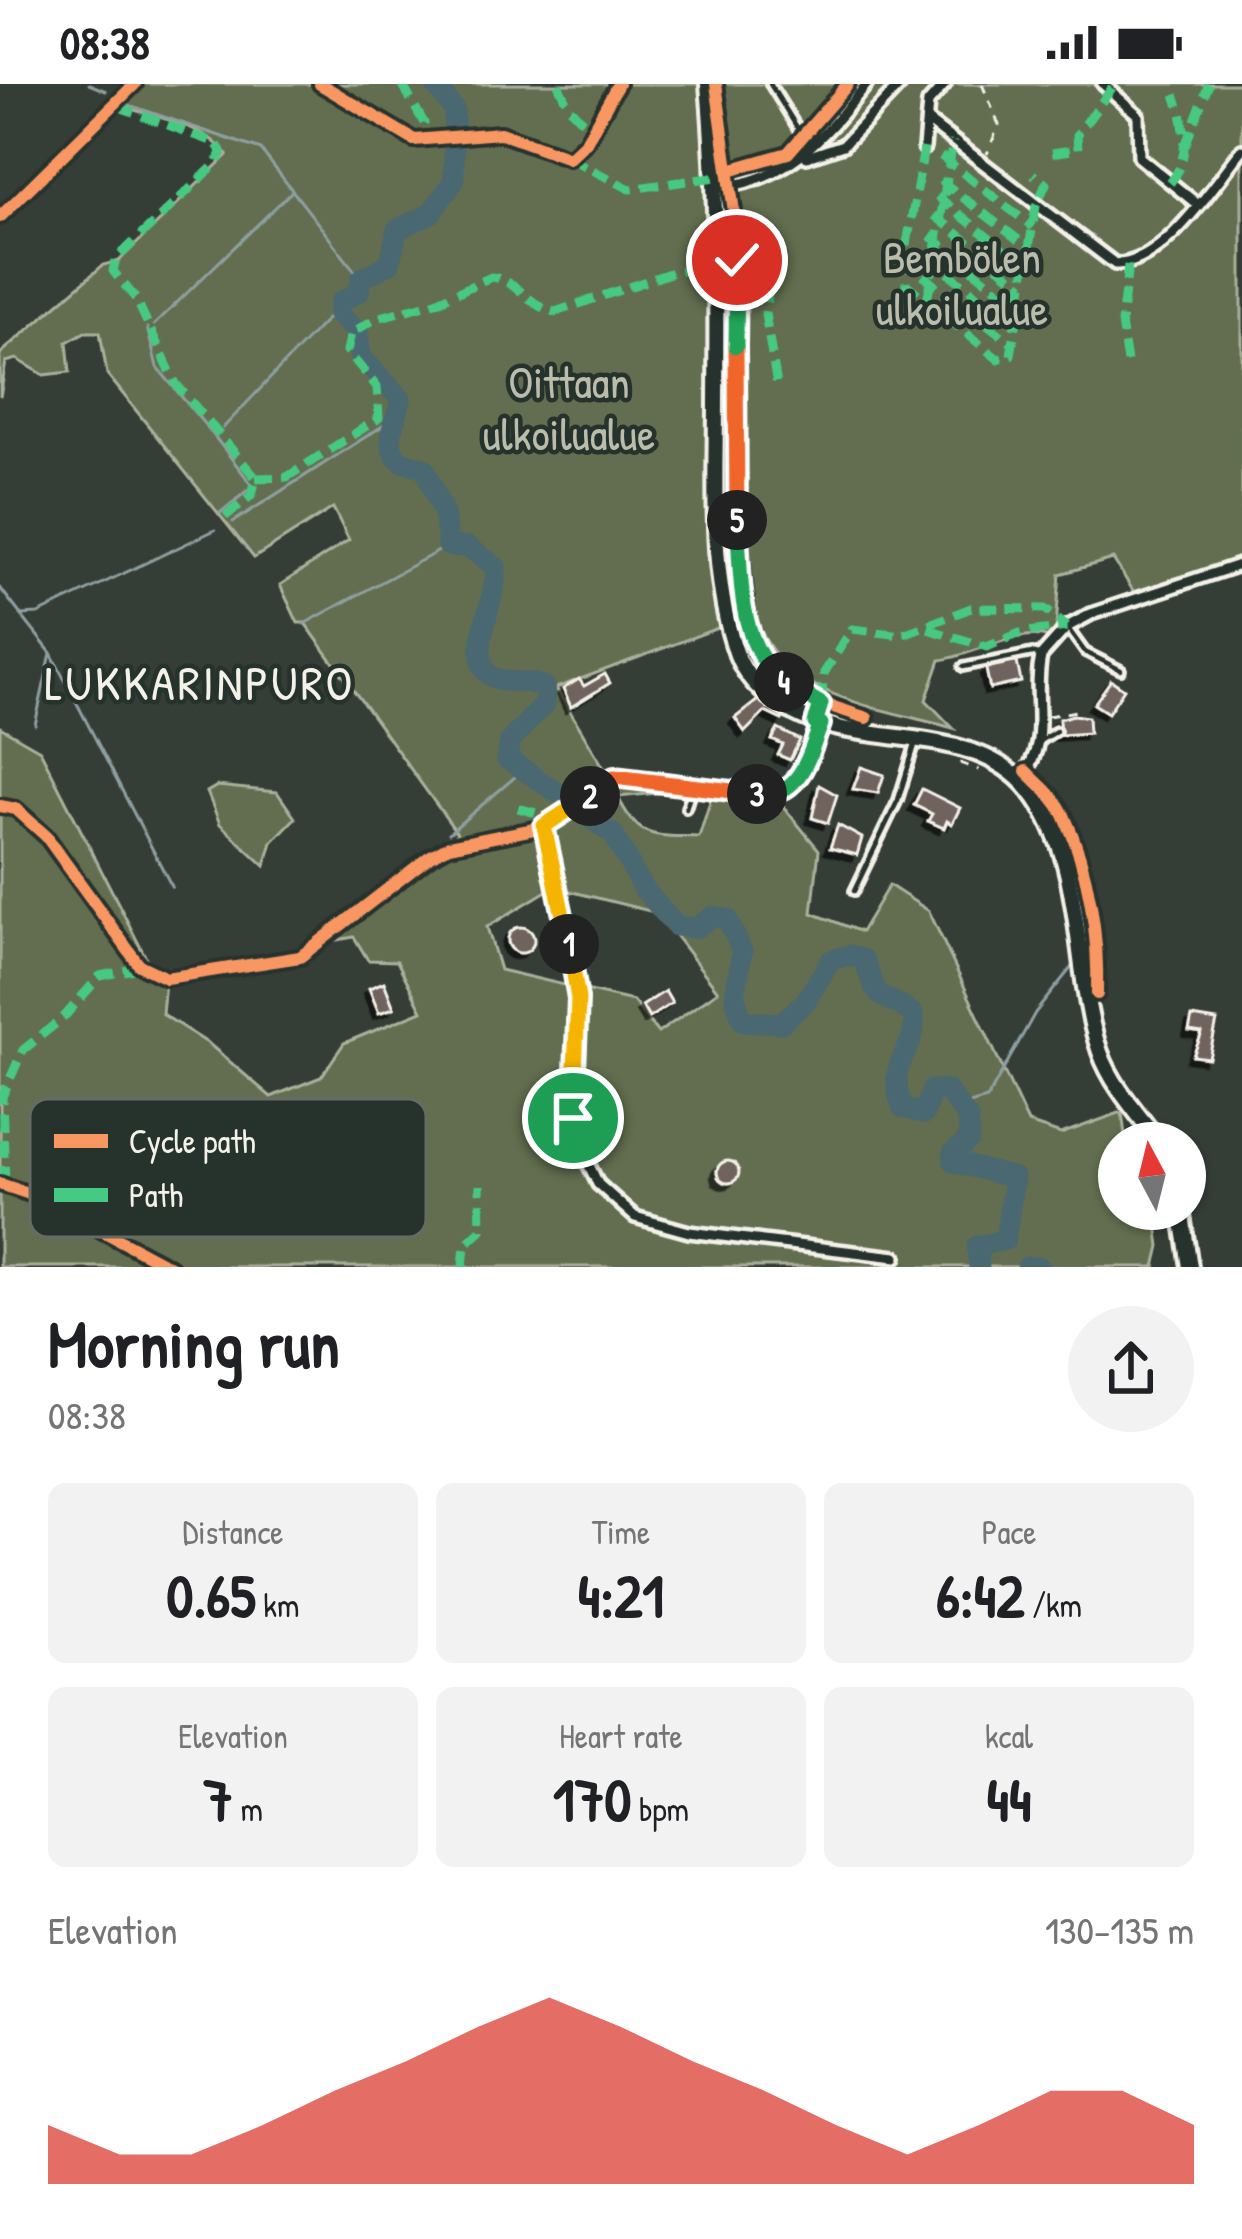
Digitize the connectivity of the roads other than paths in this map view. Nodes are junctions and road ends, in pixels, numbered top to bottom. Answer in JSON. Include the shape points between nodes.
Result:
{"nodes":[{"id":1,"x":709,"y":84,"type":"edge"},
{"id":2,"x":770,"y":84,"type":"edge"},
{"id":3,"x":867,"y":84,"type":"edge"},
{"id":4,"x":901,"y":84,"type":"edge"},
{"id":5,"x":945,"y":84,"type":"edge"},
{"id":6,"x":1102,"y":84,"type":"edge"},
{"id":7,"x":928,"y":122,"type":"junction"},
{"id":8,"x":924,"y":148,"type":"dead end"},
{"id":9,"x":1242,"y":150,"type":"edge"},
{"id":10,"x":807,"y":155,"type":"junction"},
{"id":11,"x":716,"y":188,"type":"junction"},
{"id":12,"x":1197,"y":204,"type":"junction"},
{"id":13,"x":1242,"y":564,"type":"edge"},
{"id":14,"x":1067,"y":627,"type":"junction"},
{"id":15,"x":1041,"y":656,"type":"junction"},
{"id":16,"x":962,"y":667,"type":"dead end"},
{"id":17,"x":1120,"y":670,"type":"dead end"},
{"id":18,"x":821,"y":724,"type":"junction"},
{"id":19,"x":1056,"y":731,"type":"dead end"},
{"id":20,"x":916,"y":740,"type":"junction"},
{"id":21,"x":1041,"y":740,"type":"junction"},
{"id":22,"x":1020,"y":779,"type":"junction"},
{"id":23,"x":693,"y":783,"type":"junction"},
{"id":24,"x":0,"y":806,"type":"edge"},
{"id":25,"x":686,"y":808,"type":"dead end"},
{"id":26,"x":544,"y":826,"type":"junction"},
{"id":27,"x":854,"y":891,"type":"dead end"},
{"id":28,"x":1146,"y":1122,"type":"edge"},
{"id":29,"x":1184,"y":1230,"type":"edge"},
{"id":30,"x":896,"y":1257,"type":"dead end"},
{"id":31,"x":1190,"y":1267,"type":"edge"}],
"edges":[{"from":1,"to":11,"type":"main road"},
{"from":2,"to":10,"type":"lane"},
{"from":3,"to":10,"type":"street"},
{"from":4,"to":10,"type":"street","via":[[843,146]]},
{"from":5,"to":7,"type":"street","via":[[928,103]]},
{"from":6,"to":12,"type":"street","via":[[1138,115],[1139,157]]},
{"from":7,"to":8,"type":"street"},
{"from":7,"to":12,"type":"street","via":[[1115,264],[1128,265],[1160,244]]},
{"from":9,"to":12,"type":"street"},
{"from":10,"to":11,"type":"street","via":[[759,179]]},
{"from":11,"to":18,"type":"main road","via":[[716,472],[728,625],[749,678]]},
{"from":13,"to":14,"type":"street"},
{"from":14,"to":15,"type":"street"},
{"from":14,"to":17,"type":"lane","via":[[1085,652]]},
{"from":15,"to":16,"type":"lane"},
{"from":15,"to":21,"type":"street"},
{"from":18,"to":20,"type":"main road"},
{"from":18,"to":23,"type":"street","via":[[795,785],[782,794]]},
{"from":19,"to":21,"type":"lane"},
{"from":20,"to":22,"type":"main road","via":[[981,757]]},
{"from":20,"to":27,"type":"lane","via":[[898,800]]},
{"from":21,"to":22,"type":"street"},
{"from":22,"to":28,"type":"main road","via":[[1060,853],[1100,1052]]},
{"from":23,"to":25,"type":"lane"},
{"from":23,"to":26,"type":"street","via":[[614,777]]},
{"from":24,"to":26,"type":"street","via":[[16,809],[46,836],[140,965],[166,979],[300,957],[429,856]]},
{"from":26,"to":30,"type":"street","via":[[578,999],[573,1118],[598,1184],[634,1217],[689,1232]]},
{"from":29,"to":31,"type":"main road"}]}
